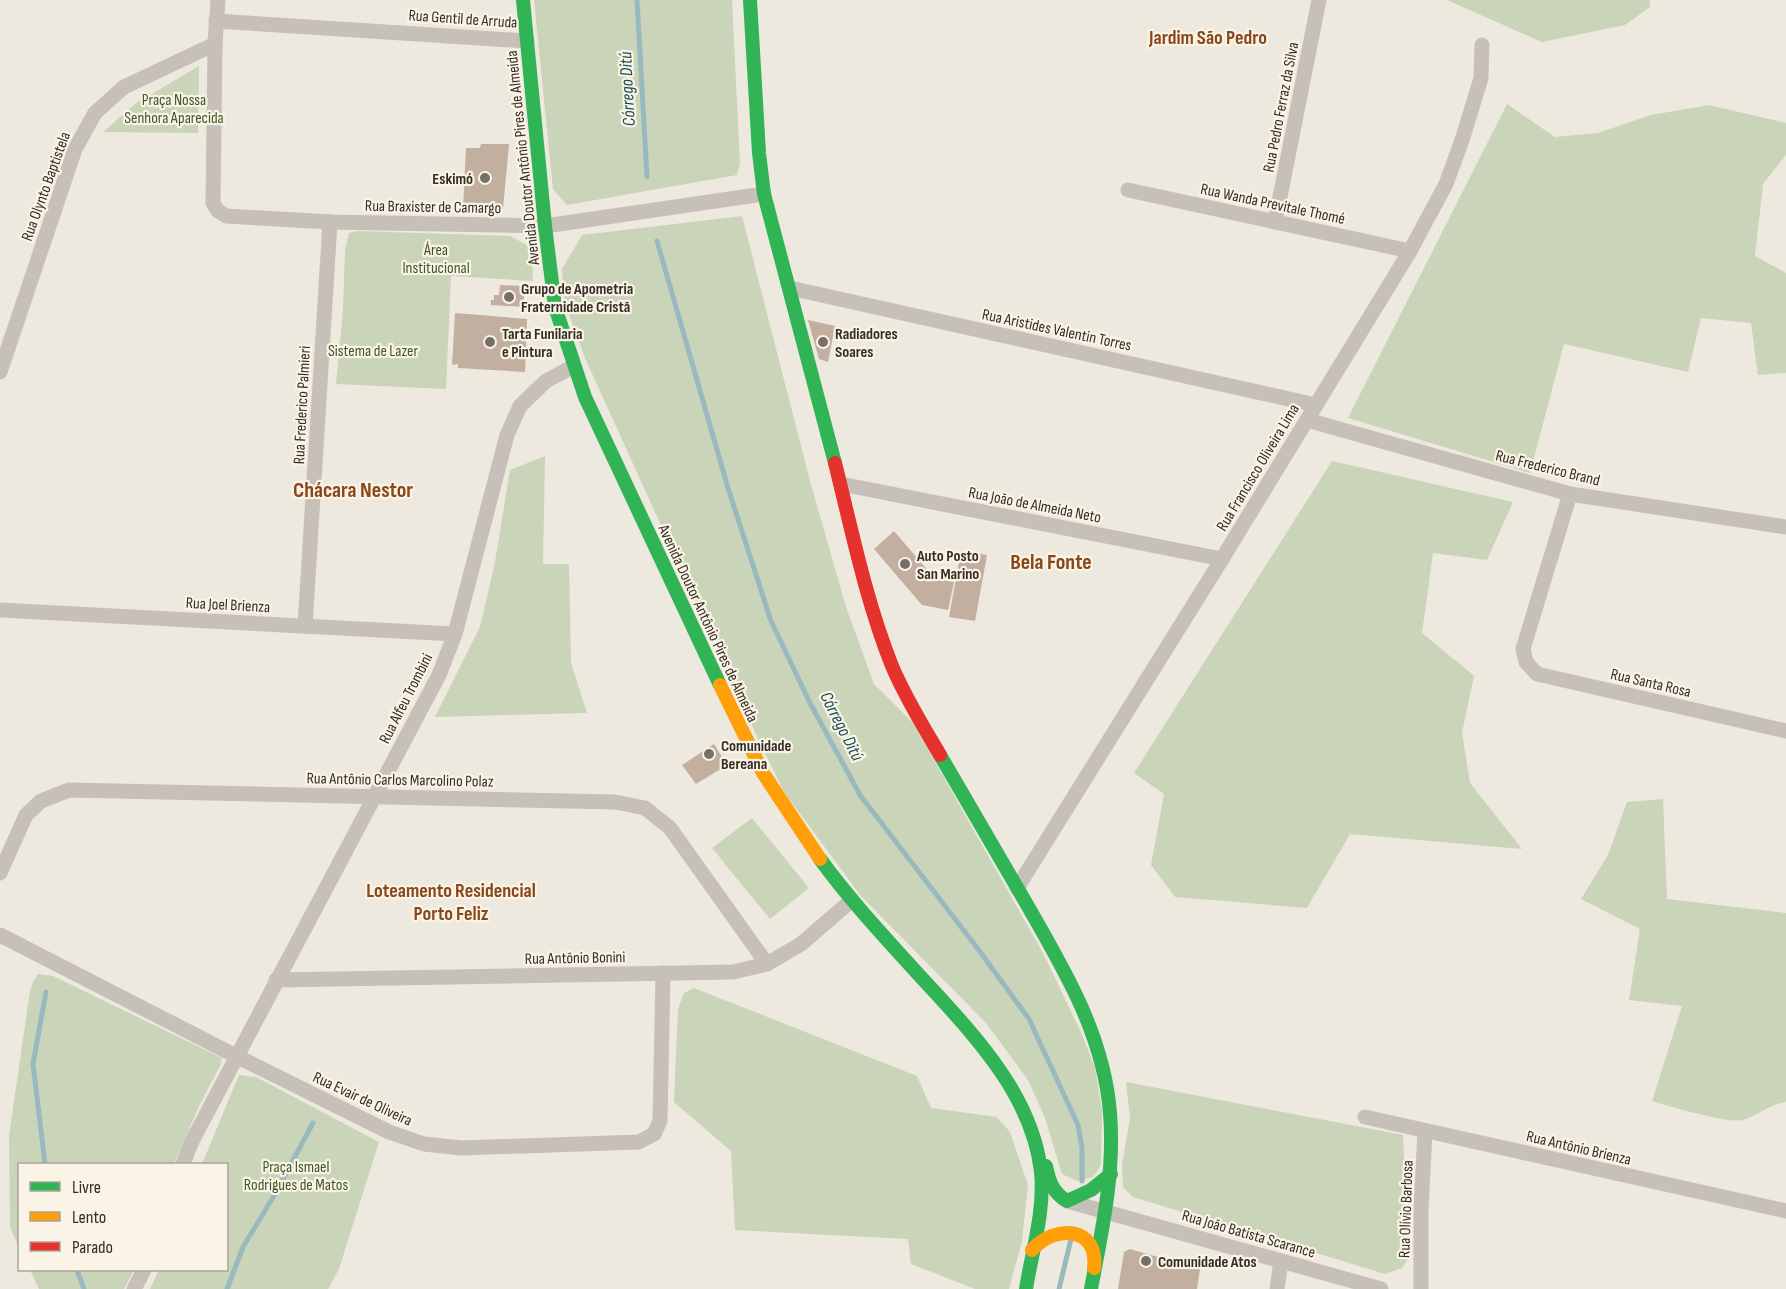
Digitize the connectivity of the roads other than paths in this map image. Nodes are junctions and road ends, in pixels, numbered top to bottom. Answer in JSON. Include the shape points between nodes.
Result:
{"nodes":[{"id":1,"x":218,"y":0,"type":"edge"},
{"id":2,"x":523,"y":0,"type":"edge"},
{"id":3,"x":750,"y":0,"type":"edge"},
{"id":4,"x":1319,"y":0,"type":"edge"},
{"id":5,"x":216,"y":21,"type":"junction"},
{"id":6,"x":527,"y":40,"type":"junction"},
{"id":7,"x":215,"y":44,"type":"junction"},
{"id":8,"x":1482,"y":45,"type":"dead end"},
{"id":9,"x":1128,"y":190,"type":"dead end"},
{"id":10,"x":764,"y":194,"type":"junction"},
{"id":11,"x":330,"y":222,"type":"junction"},
{"id":12,"x":1275,"y":222,"type":"junction"},
{"id":13,"x":545,"y":226,"type":"junction"},
{"id":14,"x":1410,"y":251,"type":"junction"},
{"id":15,"x":790,"y":288,"type":"junction"},
{"id":16,"x":574,"y":366,"type":"junction"},
{"id":17,"x":0,"y":372,"type":"edge"},
{"id":18,"x":1316,"y":405,"type":"junction"},
{"id":19,"x":1307,"y":420,"type":"junction"},
{"id":20,"x":841,"y":484,"type":"junction"},
{"id":21,"x":1570,"y":494,"type":"junction"},
{"id":22,"x":1786,"y":527,"type":"edge"},
{"id":23,"x":1222,"y":559,"type":"junction"},
{"id":24,"x":0,"y":610,"type":"edge"},
{"id":25,"x":305,"y":626,"type":"junction"},
{"id":26,"x":455,"y":634,"type":"junction"},
{"id":27,"x":1786,"y":731,"type":"edge"},
{"id":28,"x":374,"y":796,"type":"junction"},
{"id":29,"x":0,"y":873,"type":"edge"},
{"id":30,"x":1017,"y":888,"type":"junction"},
{"id":31,"x":852,"y":900,"type":"junction"},
{"id":32,"x":0,"y":935,"type":"edge"},
{"id":33,"x":767,"y":964,"type":"junction"},
{"id":34,"x":663,"y":973,"type":"junction"},
{"id":35,"x":276,"y":980,"type":"junction"},
{"id":36,"x":236,"y":1056,"type":"junction"},
{"id":37,"x":1014,"y":1092,"type":"junction"},
{"id":38,"x":1365,"y":1117,"type":"dead end"},
{"id":39,"x":1425,"y":1131,"type":"junction"},
{"id":40,"x":183,"y":1163,"type":"edge"},
{"id":41,"x":1111,"y":1174,"type":"junction"},
{"id":42,"x":1067,"y":1201,"type":"junction"},
{"id":43,"x":1106,"y":1211,"type":"junction"},
{"id":44,"x":1786,"y":1211,"type":"edge"},
{"id":45,"x":1032,"y":1250,"type":"junction"},
{"id":46,"x":1281,"y":1261,"type":"junction"},
{"id":47,"x":143,"y":1271,"type":"edge"},
{"id":48,"x":1093,"y":1282,"type":"edge"},
{"id":49,"x":134,"y":1289,"type":"edge"},
{"id":50,"x":1026,"y":1289,"type":"edge"},
{"id":51,"x":1277,"y":1289,"type":"edge"},
{"id":52,"x":1381,"y":1289,"type":"edge"},
{"id":53,"x":1421,"y":1289,"type":"edge"}],
"edges":[{"from":1,"to":5,"type":"street"},
{"from":2,"to":6,"type":"main road","name":"Avenida Doutor Antônio Pires de Almeida"},
{"from":3,"to":10,"type":"main road"},
{"from":4,"to":12,"type":"street","name":"Rua Pedro Ferraz da Silva"},
{"from":5,"to":6,"type":"street","name":"Rua Gentil de Arruda"},
{"from":5,"to":7,"type":"street"},
{"from":6,"to":13,"type":"main road","name":"Avenida Doutor Antônio Pires de Almeida"},
{"from":7,"to":11,"type":"street","name":"Rua Braxister de Camargo","via":[[213,203],[218,211],[226,216]]},
{"from":7,"to":17,"type":"street","name":"Rua Olynto Baptistela","via":[[124,87],[95,113],[75,148]]},
{"from":8,"to":14,"type":"street","name":"Rua Francisco Oliveira Lima","via":[[1481,78],[1464,137],[1446,183]]},
{"from":9,"to":12,"type":"street","name":"Rua Wanda Previtale Thomé"},
{"from":10,"to":13,"type":"street","name":"Rua Braxister de Camargo"},
{"from":10,"to":15,"type":"main road"},
{"from":11,"to":13,"type":"street","name":"Rua Braxister de Camargo"},
{"from":11,"to":25,"type":"street","name":"Rua Frederico Palmieri"},
{"from":12,"to":14,"type":"street","name":"Rua Wanda Previtale Thomé"},
{"from":13,"to":16,"type":"main road","name":"Avenida Doutor Antônio Pires de Almeida","via":[[555,307]]},
{"from":14,"to":18,"type":"street","name":"Rua Francisco Oliveira Lima"},
{"from":15,"to":18,"type":"street","name":"Rua Aristides Valentin Torres"},
{"from":15,"to":20,"type":"main road"},
{"from":16,"to":26,"type":"street","name":"Rua Alfeu Trombini","via":[[546,381],[515,415]]},
{"from":16,"to":31,"type":"main road","name":"Avenida Doutor Antônio Pires de Almeida","via":[[752,754],[776,798]]},
{"from":18,"to":19,"type":"street","name":"Rua Francisco Oliveira Lima"},
{"from":19,"to":21,"type":"street","name":"Rua Frederico Brand"},
{"from":19,"to":23,"type":"street","name":"Rua Francisco Oliveira Lima"},
{"from":20,"to":23,"type":"street","name":"Rua João de Almeida Neto"},
{"from":20,"to":30,"type":"main road","via":[[874,617],[893,668]]},
{"from":21,"to":22,"type":"street","name":"Rua Frederico Brand"},
{"from":21,"to":27,"type":"street","name":"Rua Santa Rosa","via":[[1523,649],[1526,662],[1537,674]]},
{"from":23,"to":30,"type":"street","name":"Rua Francisco Oliveira Lima"},
{"from":24,"to":25,"type":"street","name":"Rua Joel Brienza"},
{"from":25,"to":26,"type":"street","name":"Rua Joel Brienza"},
{"from":26,"to":28,"type":"street","name":"Rua Alfeu Trombini","via":[[439,675]]},
{"from":28,"to":29,"type":"street","name":"Rua Antônio Carlos Marcolino Polaz","via":[[69,790],[41,801],[26,815]]},
{"from":28,"to":33,"type":"street","name":"Rua Antônio Carlos Marcolino Polaz","via":[[615,802],[645,808],[670,828]]},
{"from":28,"to":35,"type":"street","name":"Rua Alfeu Trombini"},
{"from":30,"to":41,"type":"main road","via":[[1058,958],[1093,1031],[1110,1113]]},
{"from":31,"to":33,"type":"street","name":"Rua Antônio Bonini","via":[[801,944]]},
{"from":31,"to":37,"type":"main road","name":"Avenida Doutor Antônio Pires de Almeida","via":[[980,1043]]},
{"from":32,"to":36,"type":"street","name":"Rua Evair de Oliveira"},
{"from":33,"to":34,"type":"street","name":"Rua Antônio Bonini","via":[[734,972]]},
{"from":34,"to":35,"type":"street","name":"Rua Antônio Bonini"},
{"from":34,"to":36,"type":"street","name":"Rua Evair de Oliveira","via":[[660,1121],[654,1134],[639,1142],[461,1148],[424,1144],[389,1132]]},
{"from":35,"to":36,"type":"street","name":"Rua Alfeu Trombini"},
{"from":36,"to":40,"type":"street","name":"Rua Alfeu Trombini"},
{"from":37,"to":42,"type":"main road","via":[[1024,1097],[1038,1125],[1051,1188]]},
{"from":37,"to":45,"type":"main road","name":"Avenida Doutor Antônio Pires de Almeida","via":[[1040,1160],[1041,1197]]},
{"from":38,"to":39,"type":"street","name":"Rua Antônio Brienza"},
{"from":39,"to":44,"type":"street","name":"Rua Antônio Brienza"},
{"from":39,"to":53,"type":"street","name":"Rua Olívio Barbosa"},
{"from":41,"to":42,"type":"main road","via":[[1091,1191]]},
{"from":41,"to":43,"type":"main road"},
{"from":42,"to":43,"type":"street","name":"Rua João Batista Scarance"},
{"from":43,"to":46,"type":"street","name":"Rua João Batista Scarance"},
{"from":43,"to":48,"type":"main road"},
{"from":45,"to":48,"type":"main road","via":[[1049,1235],[1078,1235],[1094,1251]]},
{"from":45,"to":50,"type":"main road","name":"Avenida Doutor Antônio Pires de Almeida"},
{"from":46,"to":51,"type":"street"},
{"from":46,"to":52,"type":"street","name":"Rua João Batista Scarance"},
{"from":47,"to":49,"type":"street"}]}
